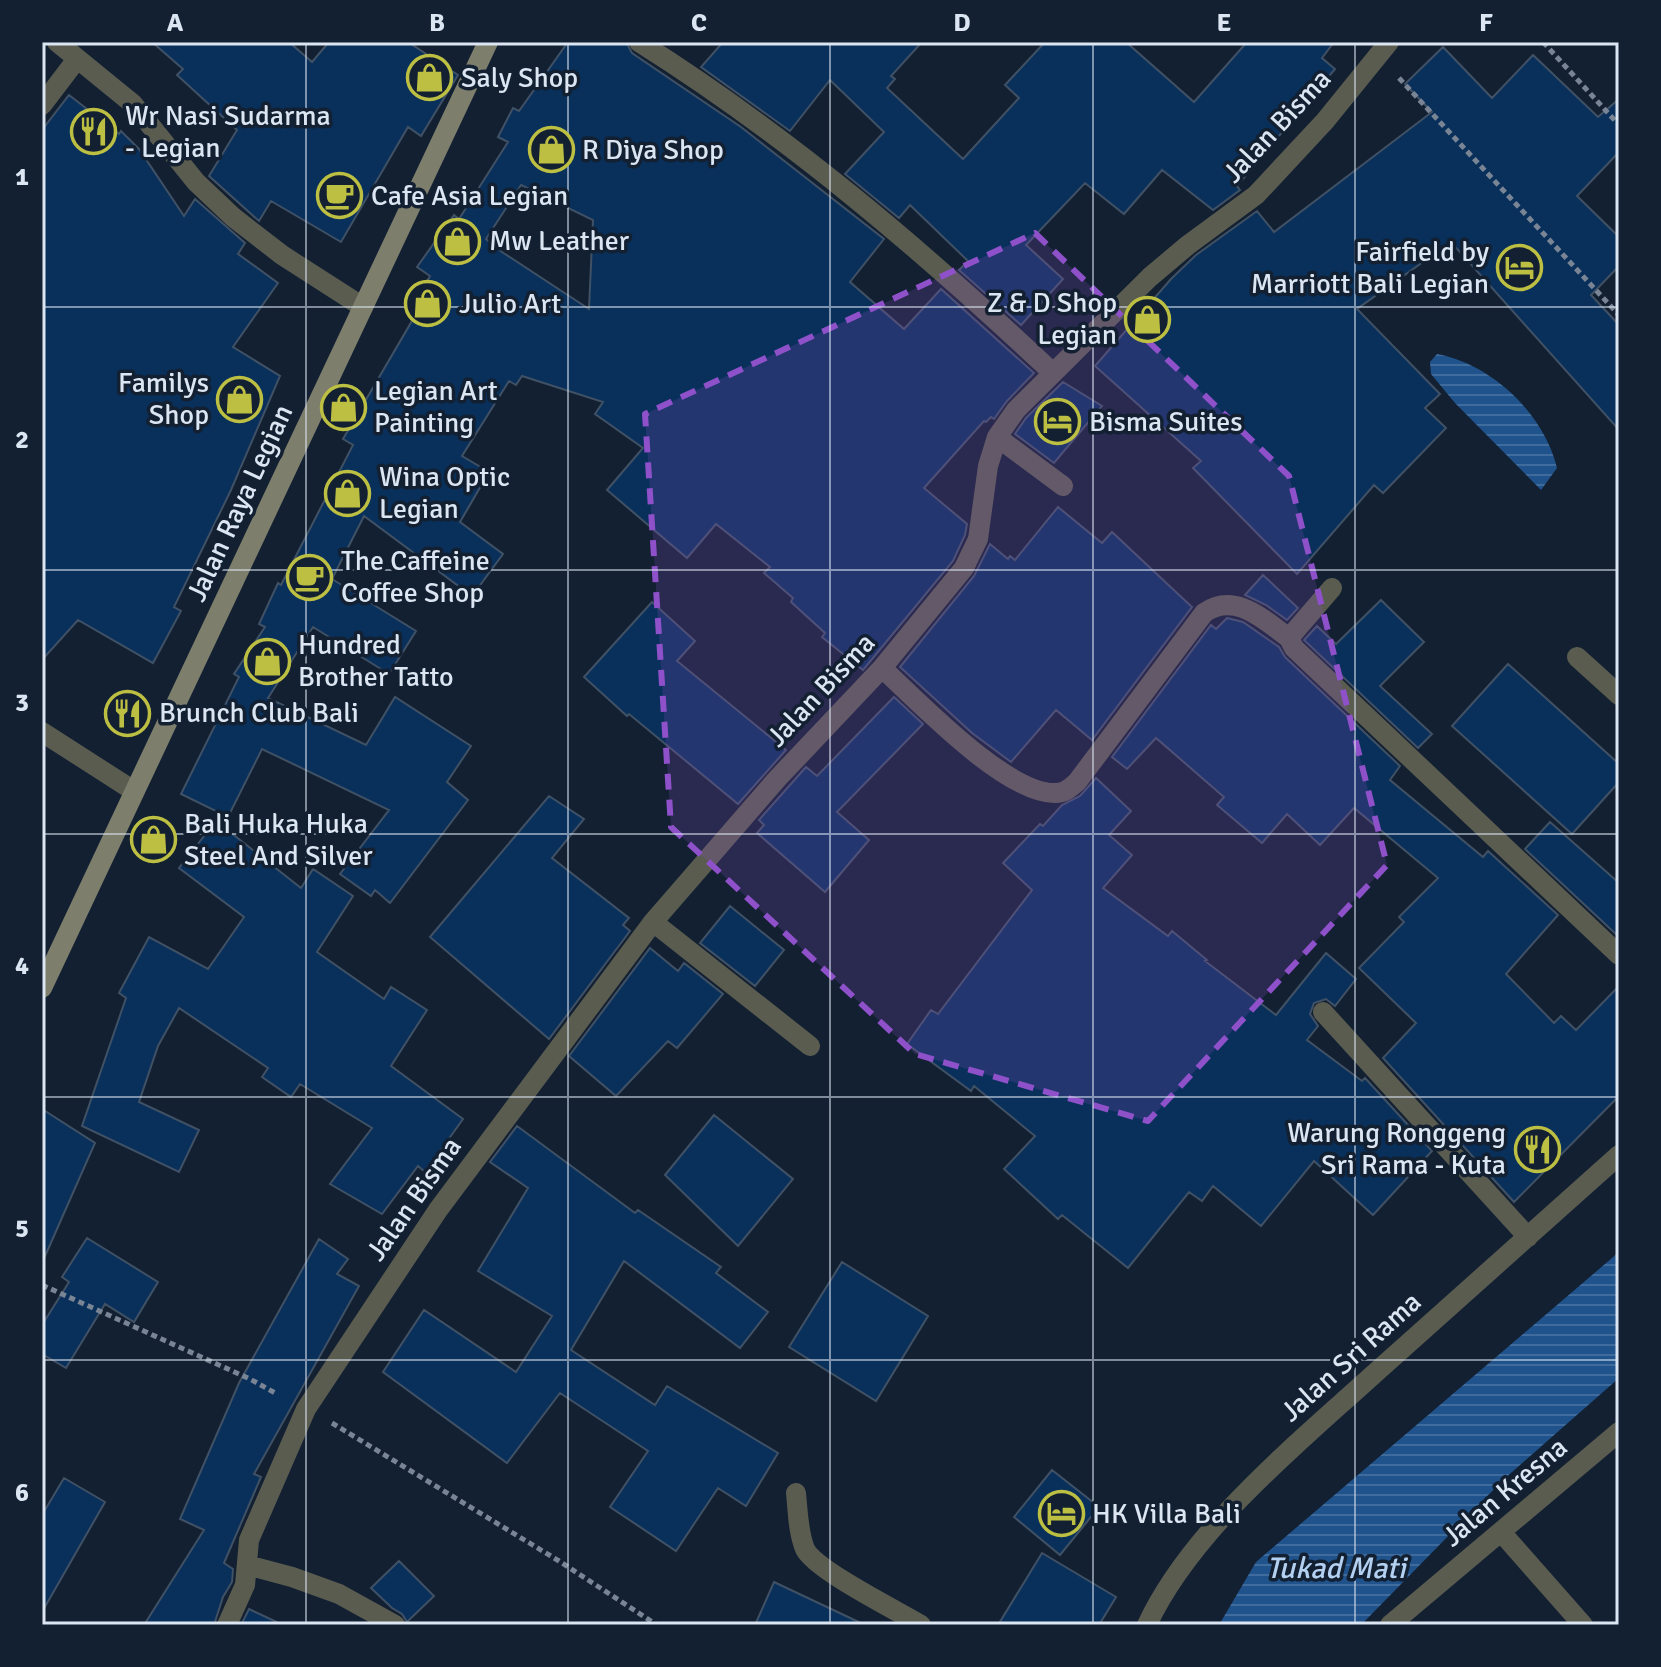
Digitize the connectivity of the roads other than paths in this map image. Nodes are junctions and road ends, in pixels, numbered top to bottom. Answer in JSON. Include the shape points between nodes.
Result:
{"nodes":[{"id":1,"x":57,"y":42,"type":"edge"},
{"id":2,"x":488,"y":42,"type":"edge"},
{"id":3,"x":639,"y":42,"type":"edge"},
{"id":4,"x":1383,"y":49,"type":"edge"},
{"id":5,"x":77,"y":59,"type":"junction"},
{"id":6,"x":42,"y":105,"type":"edge"},
{"id":7,"x":363,"y":307,"type":"junction"},
{"id":8,"x":1053,"y":373,"type":"junction"},
{"id":9,"x":997,"y":437,"type":"junction"},
{"id":10,"x":1063,"y":486,"type":"dead end"},
{"id":11,"x":1332,"y":588,"type":"dead end"},
{"id":12,"x":1289,"y":638,"type":"junction"},
{"id":13,"x":1577,"y":657,"type":"dead end"},
{"id":14,"x":882,"y":668,"type":"junction"},
{"id":15,"x":1619,"y":695,"type":"edge"},
{"id":16,"x":42,"y":732,"type":"edge"},
{"id":17,"x":134,"y":791,"type":"junction"},
{"id":18,"x":653,"y":922,"type":"junction"},
{"id":19,"x":1619,"y":955,"type":"edge"},
{"id":20,"x":42,"y":988,"type":"edge"},
{"id":21,"x":1323,"y":1012,"type":"dead end"},
{"id":22,"x":810,"y":1046,"type":"dead end"},
{"id":23,"x":1619,"y":1155,"type":"edge"},
{"id":24,"x":1528,"y":1237,"type":"junction"},
{"id":25,"x":1619,"y":1432,"type":"edge"},
{"id":26,"x":796,"y":1493,"type":"dead end"},
{"id":27,"x":1501,"y":1532,"type":"junction"},
{"id":28,"x":247,"y":1565,"type":"junction"},
{"id":29,"x":227,"y":1625,"type":"edge"},
{"id":30,"x":395,"y":1625,"type":"edge"},
{"id":31,"x":921,"y":1625,"type":"edge"},
{"id":32,"x":1147,"y":1625,"type":"edge"},
{"id":33,"x":1390,"y":1625,"type":"edge"},
{"id":34,"x":1583,"y":1625,"type":"edge"}],
"edges":[{"from":1,"to":5,"type":"street"},
{"from":2,"to":7,"type":"main road","name":"Jalan Raya Legian"},
{"from":3,"to":8,"type":"street","via":[[718,93],[858,198]]},
{"from":4,"to":8,"type":"street","name":"Jalan Bisma","via":[[1256,195],[1150,277]]},
{"from":5,"to":6,"type":"street"},
{"from":5,"to":7,"type":"street","via":[[133,104],[196,182],[233,217]]},
{"from":7,"to":17,"type":"main road","name":"Jalan Raya Legian"},
{"from":8,"to":9,"type":"street","name":"Jalan Bisma"},
{"from":9,"to":10,"type":"street"},
{"from":9,"to":14,"type":"street","name":"Jalan Bisma","via":[[978,539],[964,568]]},
{"from":11,"to":12,"type":"street"},
{"from":12,"to":14,"type":"street","via":[[1243,607],[1215,606],[1204,613],[1077,782],[1054,793],[1021,784],[999,769]]},
{"from":12,"to":19,"type":"street"},
{"from":13,"to":15,"type":"street"},
{"from":14,"to":18,"type":"street","name":"Jalan Bisma"},
{"from":16,"to":17,"type":"street"},
{"from":17,"to":20,"type":"main road","name":"Jalan Raya Legian"},
{"from":18,"to":22,"type":"street"},
{"from":18,"to":28,"type":"street","name":"Jalan Bisma","via":[[438,1210],[306,1409],[249,1540]]},
{"from":21,"to":24,"type":"street"},
{"from":23,"to":24,"type":"street","name":"Jalan Sri Rama"},
{"from":24,"to":32,"type":"street","name":"Jalan Sri Rama","via":[[1268,1470],[1181,1569]]},
{"from":25,"to":27,"type":"street","name":"Jalan Kresna"},
{"from":26,"to":31,"type":"street","via":[[806,1552],[825,1569]]},
{"from":27,"to":33,"type":"street","name":"Jalan Kresna"},
{"from":27,"to":34,"type":"street"},
{"from":28,"to":29,"type":"street","name":"Jalan Bisma","via":[[245,1585]]},
{"from":28,"to":30,"type":"street","via":[[339,1594]]}]}
